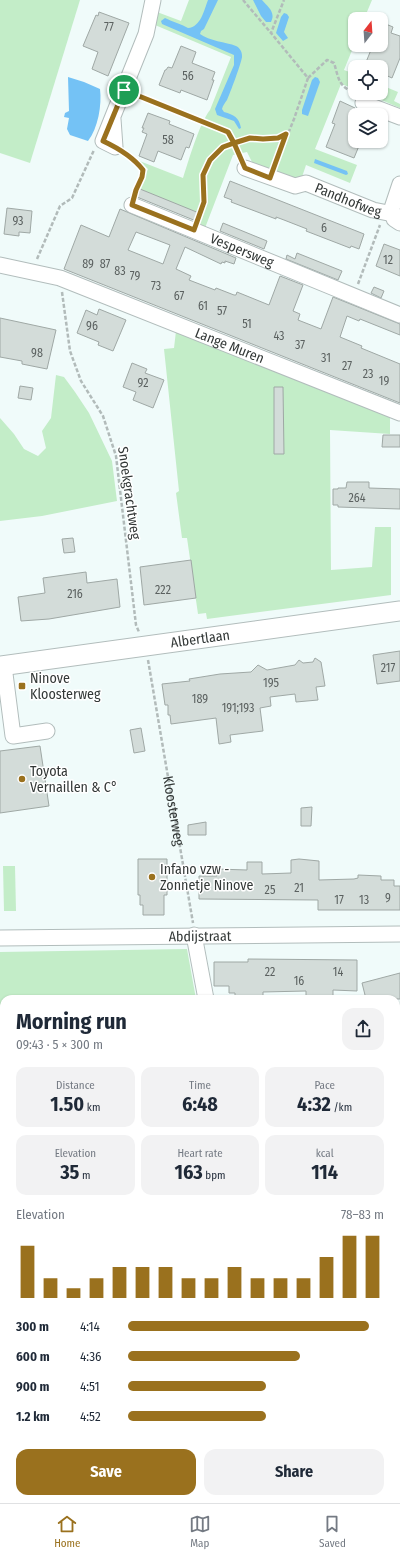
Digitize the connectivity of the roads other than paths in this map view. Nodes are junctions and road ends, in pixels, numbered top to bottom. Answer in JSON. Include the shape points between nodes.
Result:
{"nodes":[{"id":1,"x":153,"y":0,"type":"edge"},
{"id":2,"x":363,"y":103,"type":"road end"},
{"id":3,"x":400,"y":117,"type":"edge"},
{"id":4,"x":109,"y":144,"type":"road end"},
{"id":5,"x":245,"y":168,"type":"road end"},
{"id":6,"x":400,"y":184,"type":"edge"},
{"id":7,"x":132,"y":205,"type":"road end"},
{"id":8,"x":392,"y":217,"type":"edge"},
{"id":9,"x":0,"y":265,"type":"edge"},
{"id":10,"x":400,"y":315,"type":"edge"},
{"id":11,"x":400,"y":413,"type":"edge"},
{"id":12,"x":400,"y":611,"type":"edge"},
{"id":13,"x":2,"y":666,"type":"edge"},
{"id":14,"x":47,"y":731,"type":"dead end"},
{"id":15,"x":400,"y":934,"type":"edge"},
{"id":16,"x":194,"y":935,"type":"junction"},
{"id":17,"x":0,"y":938,"type":"edge"},
{"id":18,"x":205,"y":995,"type":"edge"}],
"edges":[{"from":1,"to":4,"type":"street","via":[[146,34],[112,119]]},
{"from":2,"to":3,"type":"street"},
{"from":5,"to":8,"type":"street","name":"Pandhofweg","via":[[295,186],[306,183]]},
{"from":6,"to":8,"type":"street","via":[[393,203]]},
{"from":7,"to":10,"type":"street","name":"Vespersweg"},
{"from":9,"to":11,"type":"street","name":"Lange Muren","via":[[60,278]]},
{"from":12,"to":13,"type":"main road","name":"Albertlaan"},
{"from":13,"to":14,"type":"street","via":[[13,736]]},
{"from":15,"to":16,"type":"street","name":"Abdijstraat"},
{"from":16,"to":17,"type":"street","name":"Abdijstraat"},
{"from":16,"to":18,"type":"street"}]}
